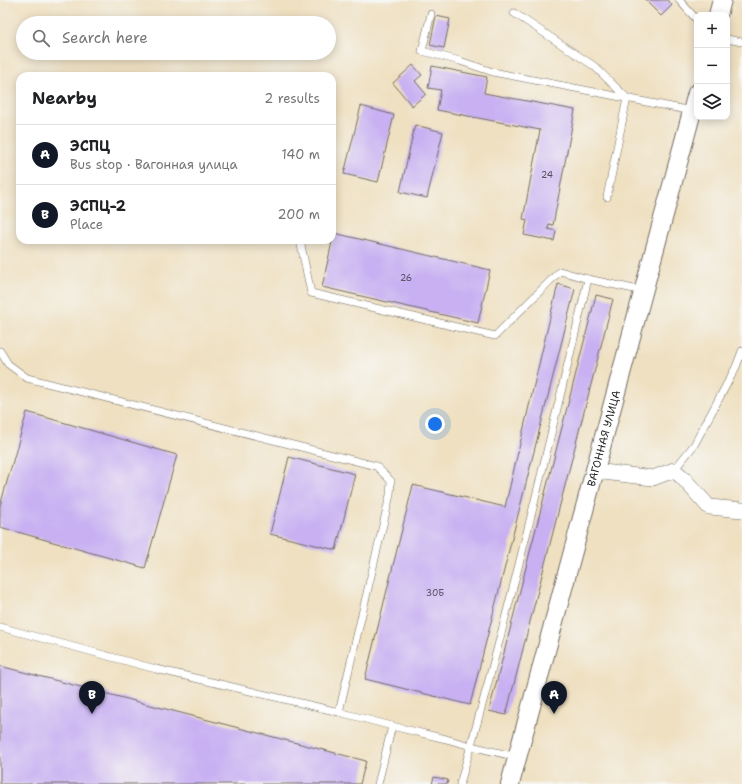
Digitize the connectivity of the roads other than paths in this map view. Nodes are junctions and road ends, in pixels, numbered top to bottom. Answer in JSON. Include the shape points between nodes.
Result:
{"nodes":[{"id":1,"x":679,"y":0,"type":"edge"},
{"id":2,"x":514,"y":13,"type":"dead end"},
{"id":3,"x":431,"y":14,"type":"dead end"},
{"id":4,"x":694,"y":17,"type":"edge"},
{"id":5,"x":730,"y":40,"type":"edge"},
{"id":6,"x":742,"y":42,"type":"edge"},
{"id":7,"x":627,"y":98,"type":"junction"},
{"id":8,"x":694,"y":104,"type":"edge"},
{"id":9,"x":692,"y":111,"type":"junction"},
{"id":10,"x":607,"y":197,"type":"dead end"},
{"id":11,"x":301,"y":244,"type":"edge"},
{"id":12,"x":588,"y":279,"type":"junction"},
{"id":13,"x":643,"y":291,"type":"junction"},
{"id":14,"x":742,"y":351,"type":"edge"},
{"id":15,"x":0,"y":352,"type":"edge"},
{"id":16,"x":674,"y":470,"type":"junction"},
{"id":17,"x":595,"y":471,"type":"junction"},
{"id":18,"x":742,"y":510,"type":"edge"},
{"id":19,"x":0,"y":627,"type":"edge"},
{"id":20,"x":339,"y":712,"type":"junction"},
{"id":21,"x":392,"y":726,"type":"junction"},
{"id":22,"x":471,"y":746,"type":"junction"},
{"id":23,"x":518,"y":757,"type":"junction"},
{"id":24,"x":378,"y":784,"type":"edge"},
{"id":25,"x":460,"y":784,"type":"edge"},
{"id":26,"x":510,"y":784,"type":"edge"}],
"edges":[{"from":1,"to":4,"type":"lane"},
{"from":2,"to":7,"type":"lane","via":[[594,66]]},
{"from":3,"to":7,"type":"lane","via":[[422,51],[493,72]]},
{"from":5,"to":6,"type":"lane"},
{"from":7,"to":9,"type":"lane"},
{"from":7,"to":10,"type":"lane"},
{"from":8,"to":9,"type":"street","name":"ВАГОННАЯ УЛИЦА"},
{"from":9,"to":13,"type":"street","name":"ВАГОННАЯ УЛИЦА"},
{"from":11,"to":12,"type":"lane","via":[[311,293],[495,336],[560,270]]},
{"from":12,"to":13,"type":"lane"},
{"from":12,"to":22,"type":"lane","via":[[505,619]]},
{"from":13,"to":17,"type":"street","name":"ВАГОННАЯ УЛИЦА"},
{"from":14,"to":16,"type":"lane","via":[[694,445]]},
{"from":15,"to":20,"type":"lane","via":[[8,364],[27,378],[376,466],[391,481],[390,496]]},
{"from":16,"to":17,"type":"street","via":[[653,478]]},
{"from":16,"to":18,"type":"street","via":[[709,507]]},
{"from":17,"to":23,"type":"street","name":"ВАГОННАЯ УЛИЦА"},
{"from":19,"to":20,"type":"lane","via":[[156,669]]},
{"from":20,"to":21,"type":"lane"},
{"from":21,"to":22,"type":"lane"},
{"from":21,"to":24,"type":"lane"},
{"from":22,"to":23,"type":"lane"},
{"from":22,"to":25,"type":"lane"},
{"from":23,"to":26,"type":"street","name":"ВАГОННАЯ УЛИЦА"}]}
